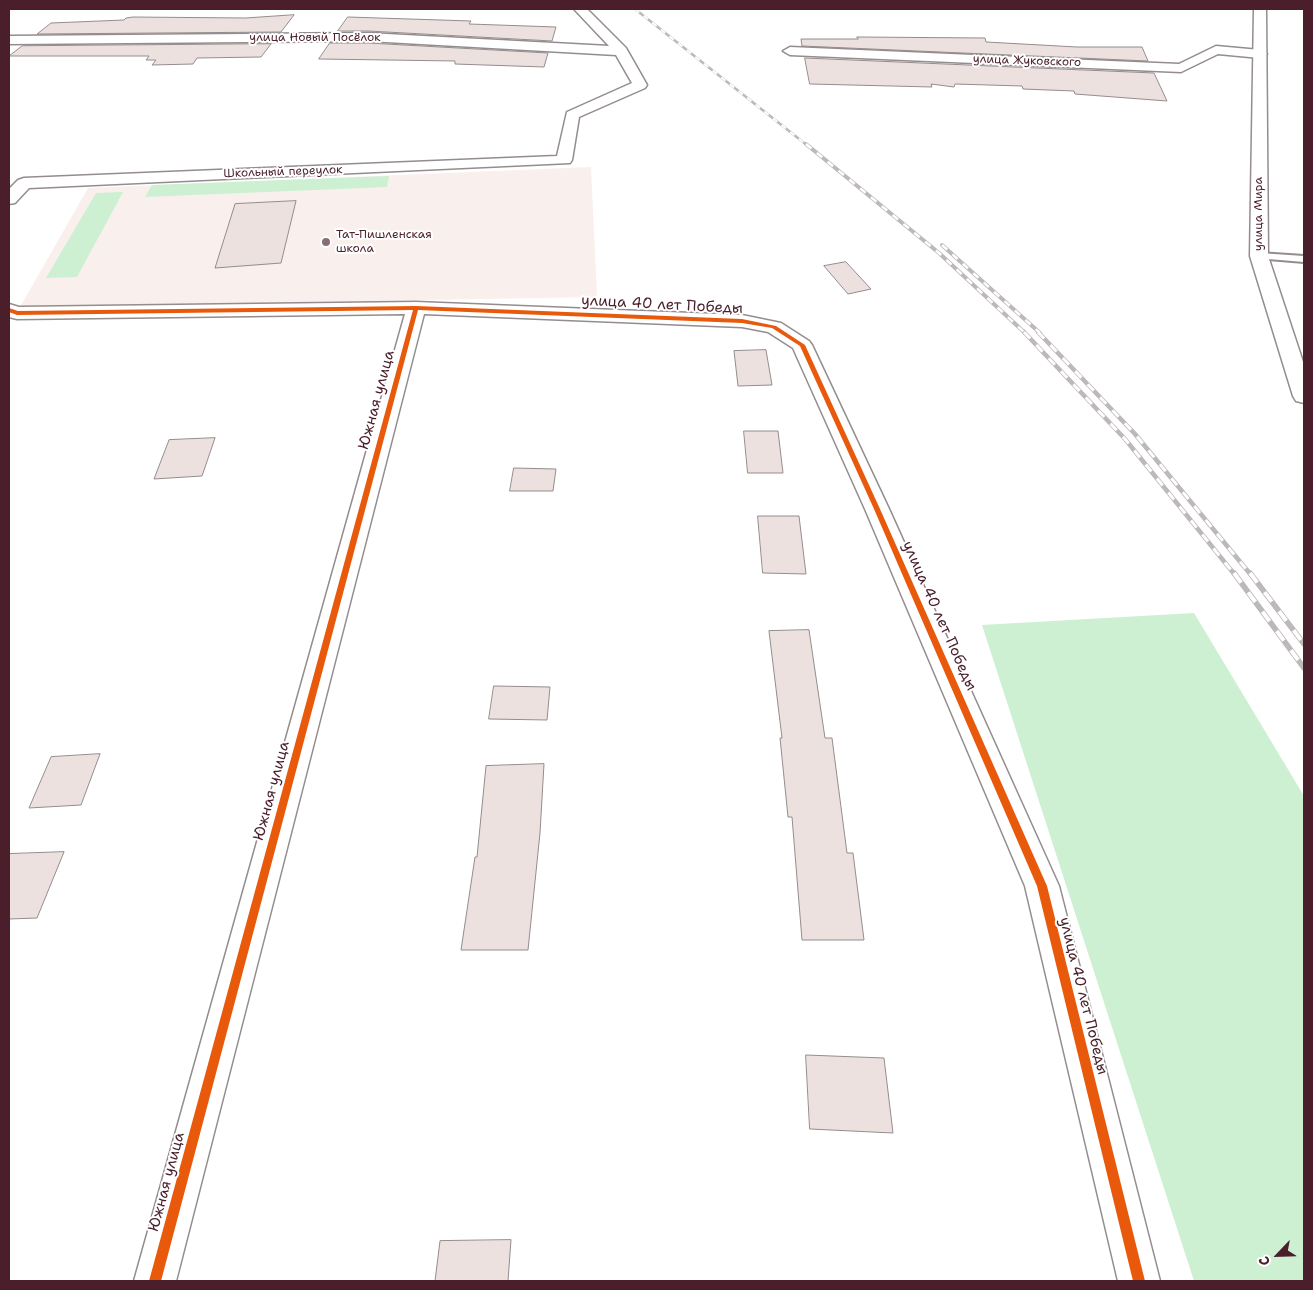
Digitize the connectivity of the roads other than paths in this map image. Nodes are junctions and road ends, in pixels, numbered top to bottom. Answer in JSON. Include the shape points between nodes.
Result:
{"nodes":[{"id":1,"x":580,"y":9,"type":"edge"},
{"id":2,"x":1260,"y":9,"type":"edge"},
{"id":3,"x":9,"y":40,"type":"edge"},
{"id":4,"x":621,"y":51,"type":"junction"},
{"id":5,"x":790,"y":51,"type":"dead end"},
{"id":6,"x":1260,"y":54,"type":"junction"},
{"id":7,"x":9,"y":199,"type":"edge"},
{"id":8,"x":1259,"y":256,"type":"junction"},
{"id":9,"x":1304,"y":259,"type":"edge"},
{"id":10,"x":416,"y":308,"type":"junction"},
{"id":11,"x":9,"y":310,"type":"edge"},
{"id":12,"x":1304,"y":396,"type":"edge"},
{"id":13,"x":155,"y":1281,"type":"edge"},
{"id":14,"x":1139,"y":1281,"type":"edge"}],
"edges":[{"from":1,"to":4,"type":"street"},
{"from":2,"to":6,"type":"street","name":"улица Мира"},
{"from":3,"to":4,"type":"street","name":"улица Новый Посёлок","via":[[368,37]]},
{"from":4,"to":7,"type":"street","name":"Школьный переулок","via":[[640,84],[572,115],[564,160],[24,183]]},
{"from":5,"to":6,"type":"street","name":"улица Жуковского","via":[[1181,68],[1216,50]]},
{"from":6,"to":8,"type":"street","name":"улица Мира"},
{"from":8,"to":9,"type":"lane"},
{"from":8,"to":12,"type":"street","name":"улица Мира"},
{"from":10,"to":11,"type":"street","name":"улица 40 лет Победы","via":[[16,313]]},
{"from":10,"to":13,"type":"street","name":"Южная улица"},
{"from":10,"to":14,"type":"street","name":"улица 40 лет Победы","via":[[742,321],[774,327],[802,345],[1042,886]]}]}
